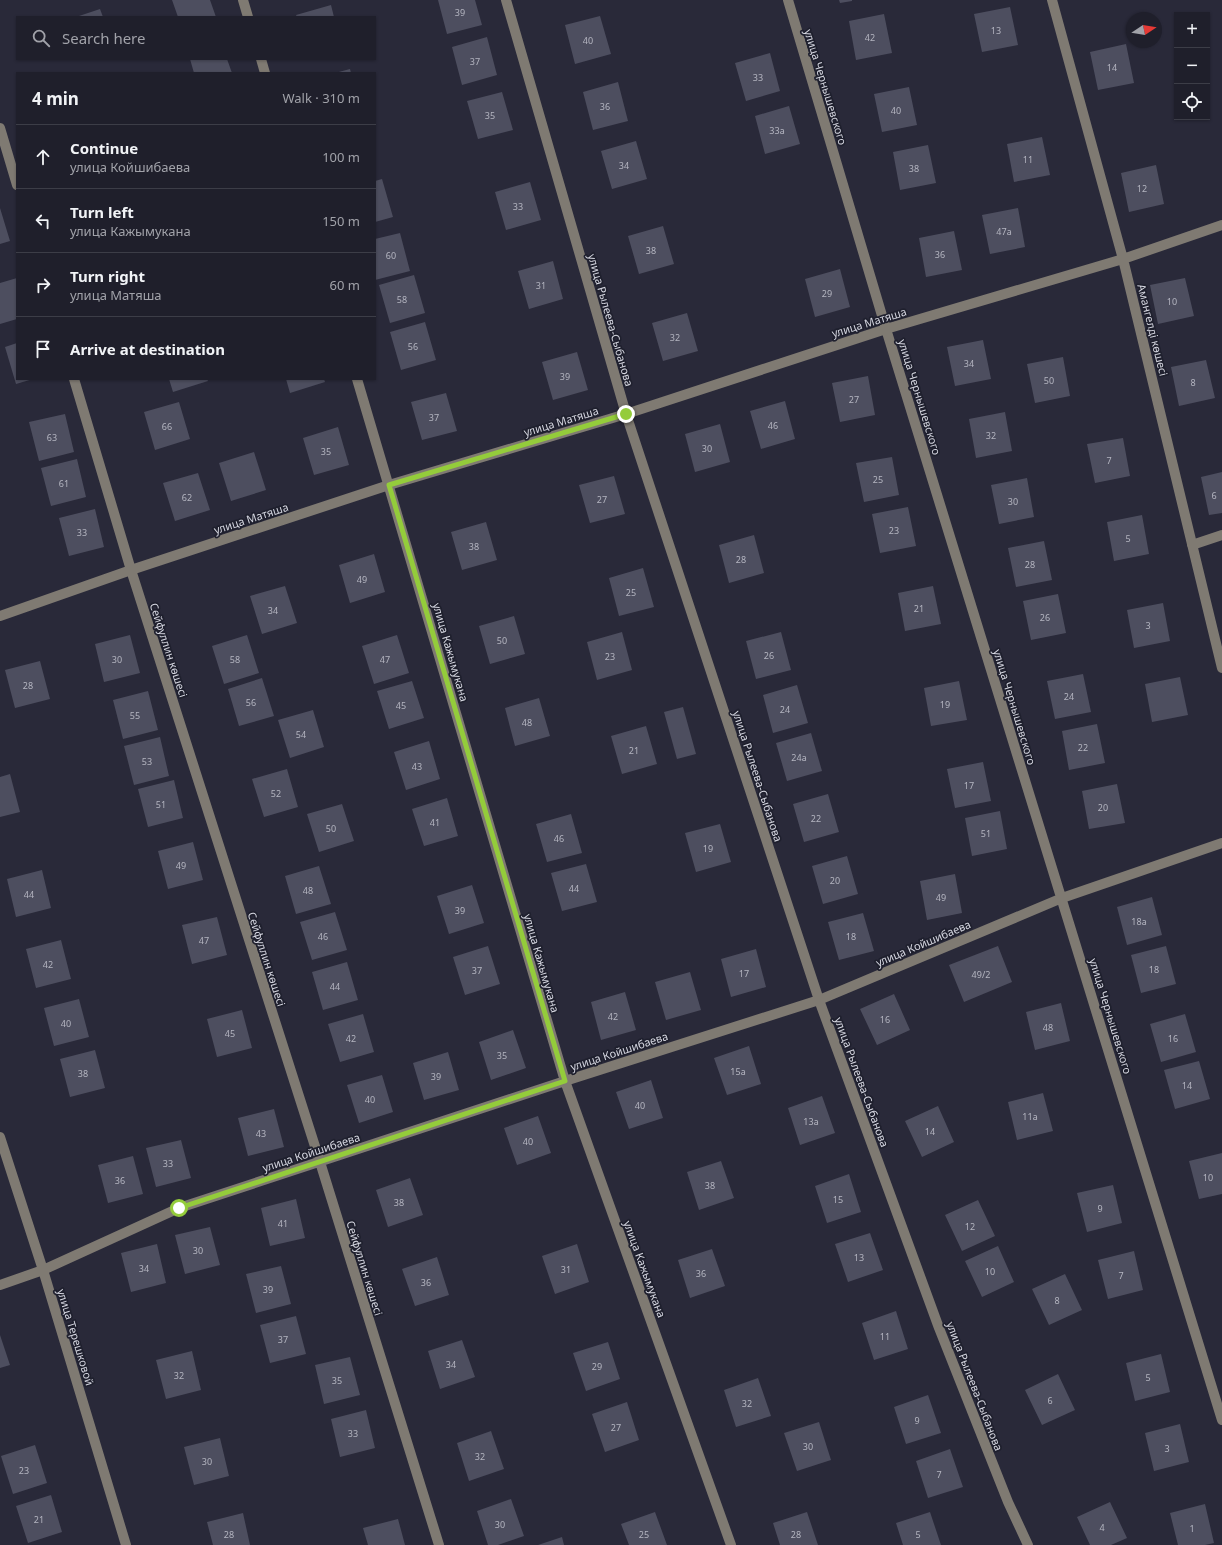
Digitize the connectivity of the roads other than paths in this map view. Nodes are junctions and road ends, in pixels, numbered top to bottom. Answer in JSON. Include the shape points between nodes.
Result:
{"nodes":[{"id":1,"x":243,"y":0,"type":"edge"},
{"id":2,"x":506,"y":0,"type":"edge"},
{"id":3,"x":788,"y":0,"type":"edge"},
{"id":4,"x":1052,"y":0,"type":"edge"},
{"id":5,"x":248,"y":16,"type":"edge"},
{"id":6,"x":261,"y":60,"type":"edge"},
{"id":7,"x":265,"y":72,"type":"edge"},
{"id":8,"x":0,"y":128,"type":"edge"},
{"id":9,"x":16,"y":183,"type":"edge"},
{"id":10,"x":1222,"y":225,"type":"edge"},
{"id":11,"x":1123,"y":259,"type":"junction"},
{"id":12,"x":886,"y":329,"type":"junction"},
{"id":13,"x":74,"y":380,"type":"edge"},
{"id":14,"x":357,"y":380,"type":"edge"},
{"id":15,"x":626,"y":414,"type":"junction"},
{"id":16,"x":389,"y":485,"type":"junction"},
{"id":17,"x":1222,"y":535,"type":"edge"},
{"id":18,"x":1192,"y":545,"type":"junction"},
{"id":19,"x":131,"y":570,"type":"junction"},
{"id":20,"x":0,"y":616,"type":"edge"},
{"id":21,"x":1222,"y":668,"type":"edge"},
{"id":22,"x":1222,"y":844,"type":"edge"},
{"id":23,"x":1062,"y":898,"type":"junction"},
{"id":24,"x":819,"y":1000,"type":"junction"},
{"id":25,"x":565,"y":1081,"type":"junction"},
{"id":26,"x":0,"y":1137,"type":"edge"},
{"id":27,"x":320,"y":1162,"type":"junction"},
{"id":28,"x":43,"y":1270,"type":"junction"},
{"id":29,"x":0,"y":1285,"type":"edge"},
{"id":30,"x":1222,"y":1420,"type":"edge"},
{"id":31,"x":126,"y":1545,"type":"edge"},
{"id":32,"x":439,"y":1545,"type":"edge"},
{"id":33,"x":731,"y":1545,"type":"edge"},
{"id":34,"x":1028,"y":1545,"type":"edge"}],
"edges":[{"from":1,"to":5,"type":"street"},
{"from":2,"to":15,"type":"street","name":"улица Рылеева-Сыбанова"},
{"from":3,"to":12,"type":"street","name":"улица Чернышевского"},
{"from":4,"to":11,"type":"street","name":"Амангелді көшесі"},
{"from":6,"to":7,"type":"street"},
{"from":8,"to":9,"type":"street"},
{"from":10,"to":11,"type":"street","name":"улица Матяша"},
{"from":11,"to":12,"type":"street","name":"улица Матяша"},
{"from":11,"to":18,"type":"street","name":"Амангелді көшесі"},
{"from":12,"to":15,"type":"street","name":"улица Матяша"},
{"from":12,"to":23,"type":"street","name":"улица Чернышевского"},
{"from":13,"to":19,"type":"street","name":"Сейфуллин көшесі"},
{"from":14,"to":16,"type":"street","name":"улица Кажымукана"},
{"from":15,"to":16,"type":"street","name":"улица Матяша"},
{"from":15,"to":24,"type":"street","name":"улица Рылеева-Сыбанова"},
{"from":16,"to":19,"type":"street","name":"улица Матяша"},
{"from":16,"to":25,"type":"street","name":"улица Кажымукана"},
{"from":17,"to":18,"type":"street"},
{"from":18,"to":21,"type":"street","name":"Амангелді көшесі"},
{"from":19,"to":20,"type":"street","name":"улица Матяша"},
{"from":19,"to":27,"type":"street","name":"Сейфуллин көшесі"},
{"from":22,"to":23,"type":"street","name":"улица Койшибаева"},
{"from":23,"to":24,"type":"street","name":"улица Койшибаева"},
{"from":23,"to":30,"type":"street","name":"улица Чернышевского"},
{"from":24,"to":25,"type":"street","name":"улица Койшибаева"},
{"from":24,"to":34,"type":"street","name":"улица Рылеева-Сыбанова","via":[[939,1328],[1008,1502]]},
{"from":25,"to":27,"type":"street","name":"улица Койшибаева"},
{"from":25,"to":33,"type":"street","name":"улица Кажымукана"},
{"from":26,"to":28,"type":"street","name":"улица Терешковой"},
{"from":27,"to":28,"type":"street","name":"улица Койшибаева","via":[[179,1208]]},
{"from":27,"to":32,"type":"street","name":"Сейфуллин көшесі"},
{"from":28,"to":29,"type":"street","name":"улица Койшибаева"},
{"from":28,"to":31,"type":"street","name":"улица Терешковой"}]}
